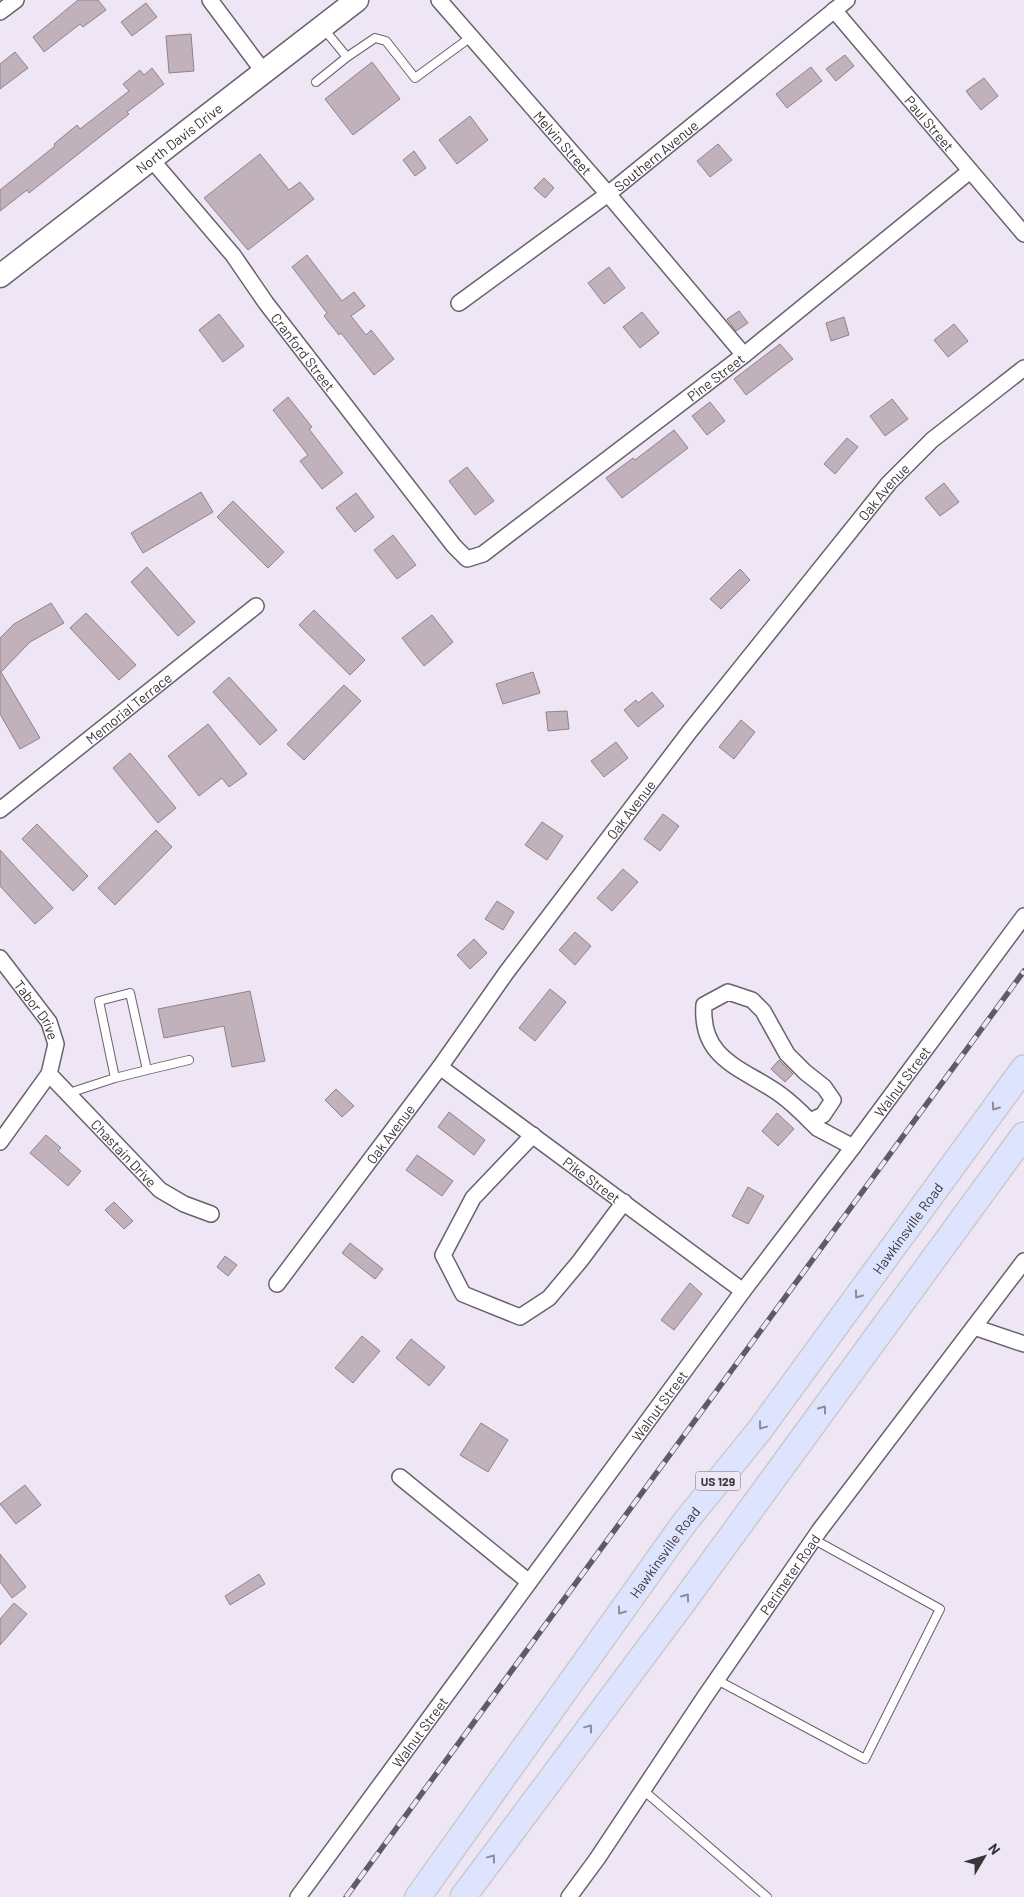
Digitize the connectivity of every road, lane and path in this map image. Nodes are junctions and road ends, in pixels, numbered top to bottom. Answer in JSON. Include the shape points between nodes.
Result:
{"nodes":[{"id":1,"x":16,"y":0,"type":"edge"},
{"id":2,"x":210,"y":0,"type":"edge"},
{"id":3,"x":357,"y":0,"type":"edge"},
{"id":4,"x":439,"y":0,"type":"edge"},
{"id":5,"x":847,"y":0,"type":"edge"},
{"id":6,"x":834,"y":10,"type":"junction"},
{"id":7,"x":0,"y":12,"type":"edge"},
{"id":8,"x":322,"y":27,"type":"junction"},
{"id":9,"x":472,"y":37,"type":"junction"},
{"id":10,"x":348,"y":57,"type":"junction"},
{"id":11,"x":264,"y":72,"type":"junction"},
{"id":12,"x":316,"y":82,"type":"dead end"},
{"id":13,"x":151,"y":159,"type":"junction"},
{"id":14,"x":970,"y":171,"type":"junction"},
{"id":15,"x":608,"y":194,"type":"junction"},
{"id":16,"x":1024,"y":234,"type":"edge"},
{"id":17,"x":0,"y":276,"type":"edge"},
{"id":18,"x":459,"y":303,"type":"dead end"},
{"id":19,"x":744,"y":355,"type":"junction"},
{"id":20,"x":1024,"y":368,"type":"edge"},
{"id":21,"x":454,"y":546,"type":"joint"},
{"id":22,"x":256,"y":606,"type":"dead end"},
{"id":23,"x":0,"y":810,"type":"edge"},
{"id":24,"x":1024,"y":916,"type":"edge"},
{"id":25,"x":0,"y":958,"type":"edge"},
{"id":26,"x":189,"y":1060,"type":"dead end"},
{"id":27,"x":440,"y":1067,"type":"junction"},
{"id":28,"x":1024,"y":1068,"type":"edge"},
{"id":29,"x":146,"y":1070,"type":"junction"},
{"id":30,"x":49,"y":1074,"type":"junction"},
{"id":31,"x":115,"y":1078,"type":"junction"},
{"id":32,"x":69,"y":1093,"type":"junction"},
{"id":33,"x":810,"y":1121,"type":"junction"},
{"id":34,"x":533,"y":1135,"type":"junction"},
{"id":35,"x":1024,"y":1135,"type":"edge"},
{"id":36,"x":0,"y":1142,"type":"edge"},
{"id":37,"x":852,"y":1147,"type":"junction"},
{"id":38,"x":624,"y":1202,"type":"junction"},
{"id":39,"x":212,"y":1214,"type":"dead end"},
{"id":40,"x":1024,"y":1261,"type":"edge"},
{"id":41,"x":277,"y":1284,"type":"dead end"},
{"id":42,"x":743,"y":1290,"type":"junction"},
{"id":43,"x":974,"y":1327,"type":"junction"},
{"id":44,"x":1024,"y":1344,"type":"edge"},
{"id":45,"x":400,"y":1477,"type":"dead end"},
{"id":46,"x":813,"y":1539,"type":"junction"},
{"id":47,"x":529,"y":1582,"type":"junction"},
{"id":48,"x":717,"y":1680,"type":"junction"},
{"id":49,"x":643,"y":1790,"type":"junction"},
{"id":50,"x":298,"y":1897,"type":"edge"},
{"id":51,"x":418,"y":1897,"type":"edge"},
{"id":52,"x":463,"y":1897,"type":"edge"},
{"id":53,"x":569,"y":1897,"type":"edge"},
{"id":54,"x":767,"y":1897,"type":"edge"}],
"edges":[{"from":1,"to":7,"type":"street"},
{"from":2,"to":11,"type":"street"},
{"from":3,"to":8,"type":"main road","name":"North Davis Drive"},
{"from":4,"to":9,"type":"street","name":"Melvin Street"},
{"from":5,"to":6,"type":"street","name":"Southern Avenue"},
{"from":6,"to":14,"type":"street","name":"Paul Street"},
{"from":6,"to":15,"type":"street","name":"Southern Avenue"},
{"from":8,"to":10,"type":"lane"},
{"from":8,"to":11,"type":"main road","name":"North Davis Drive"},
{"from":9,"to":10,"type":"lane","via":[[415,78],[386,41],[375,38]]},
{"from":9,"to":15,"type":"street","name":"Melvin Street"},
{"from":10,"to":12,"type":"lane"},
{"from":11,"to":13,"type":"main road","name":"North Davis Drive"},
{"from":13,"to":17,"type":"main road","name":"North Davis Drive"},
{"from":13,"to":21,"type":"street","name":"Cranford Street","via":[[233,255],[266,303]]},
{"from":14,"to":16,"type":"street","name":"Paul Street"},
{"from":14,"to":19,"type":"street","name":"Pine Street"},
{"from":15,"to":18,"type":"street","name":"Southern Avenue"},
{"from":15,"to":19,"type":"street","name":"Melvin Street"},
{"from":19,"to":21,"type":"street","name":"Pine Street","via":[[484,554],[467,560]]},
{"from":20,"to":27,"type":"street","name":"Oak Avenue","via":[[932,440],[889,483],[690,731],[506,973]]},
{"from":22,"to":23,"type":"street","name":"Memorial Terrace"},
{"from":24,"to":37,"type":"street","name":"Walnut Street"},
{"from":25,"to":30,"type":"street","name":"Tabor Drive","via":[[49,1022],[56,1044]]},
{"from":26,"to":29,"type":"lane"},
{"from":27,"to":34,"type":"street","name":"Pike Street"},
{"from":27,"to":41,"type":"street","name":"Oak Avenue"},
{"from":28,"to":51,"type":"main road","name":"Hawkinsville Road","number":"US 129","one_way":true,"via":[[758,1431],[685,1522]]},
{"from":29,"to":31,"type":"lane"},
{"from":29,"to":31,"type":"lane","via":[[130,993],[99,1001]]},
{"from":30,"to":32,"type":"street","name":"Chastain Drive"},
{"from":30,"to":36,"type":"street","name":"Tabor Drive"},
{"from":31,"to":32,"type":"lane"},
{"from":32,"to":39,"type":"street","name":"Chastain Drive","via":[[160,1190],[184,1204]]},
{"from":33,"to":33,"type":"street","via":[[780,1095],[730,1064],[711,1044],[703,1022],[704,1005],[728,992],[752,1000],[763,1011],[787,1054],[824,1087],[833,1100],[823,1115]]},
{"from":33,"to":37,"type":"street","via":[[816,1128]]},
{"from":34,"to":38,"type":"street","name":"Pike Street"},
{"from":34,"to":38,"type":"street","via":[[473,1198],[443,1255],[463,1294],[520,1317],[550,1298]]},
{"from":52,"to":35,"type":"main road","number":"US 129","one_way":true},
{"from":37,"to":42,"type":"street","name":"Walnut Street"},
{"from":38,"to":42,"type":"street","name":"Pike Street"},
{"from":40,"to":43,"type":"street","name":"Perimeter Road"},
{"from":42,"to":47,"type":"street","name":"Walnut Street"},
{"from":43,"to":44,"type":"street"},
{"from":43,"to":46,"type":"street","name":"Perimeter Road"},
{"from":45,"to":47,"type":"street"},
{"from":46,"to":48,"type":"street","name":"Perimeter Road"},
{"from":46,"to":48,"type":"lane","via":[[940,1609],[865,1759]]},
{"from":47,"to":50,"type":"street","name":"Walnut Street"},
{"from":48,"to":49,"type":"street","name":"Perimeter Road"},
{"from":49,"to":53,"type":"street","name":"Perimeter Road"},
{"from":49,"to":54,"type":"lane"}]}
